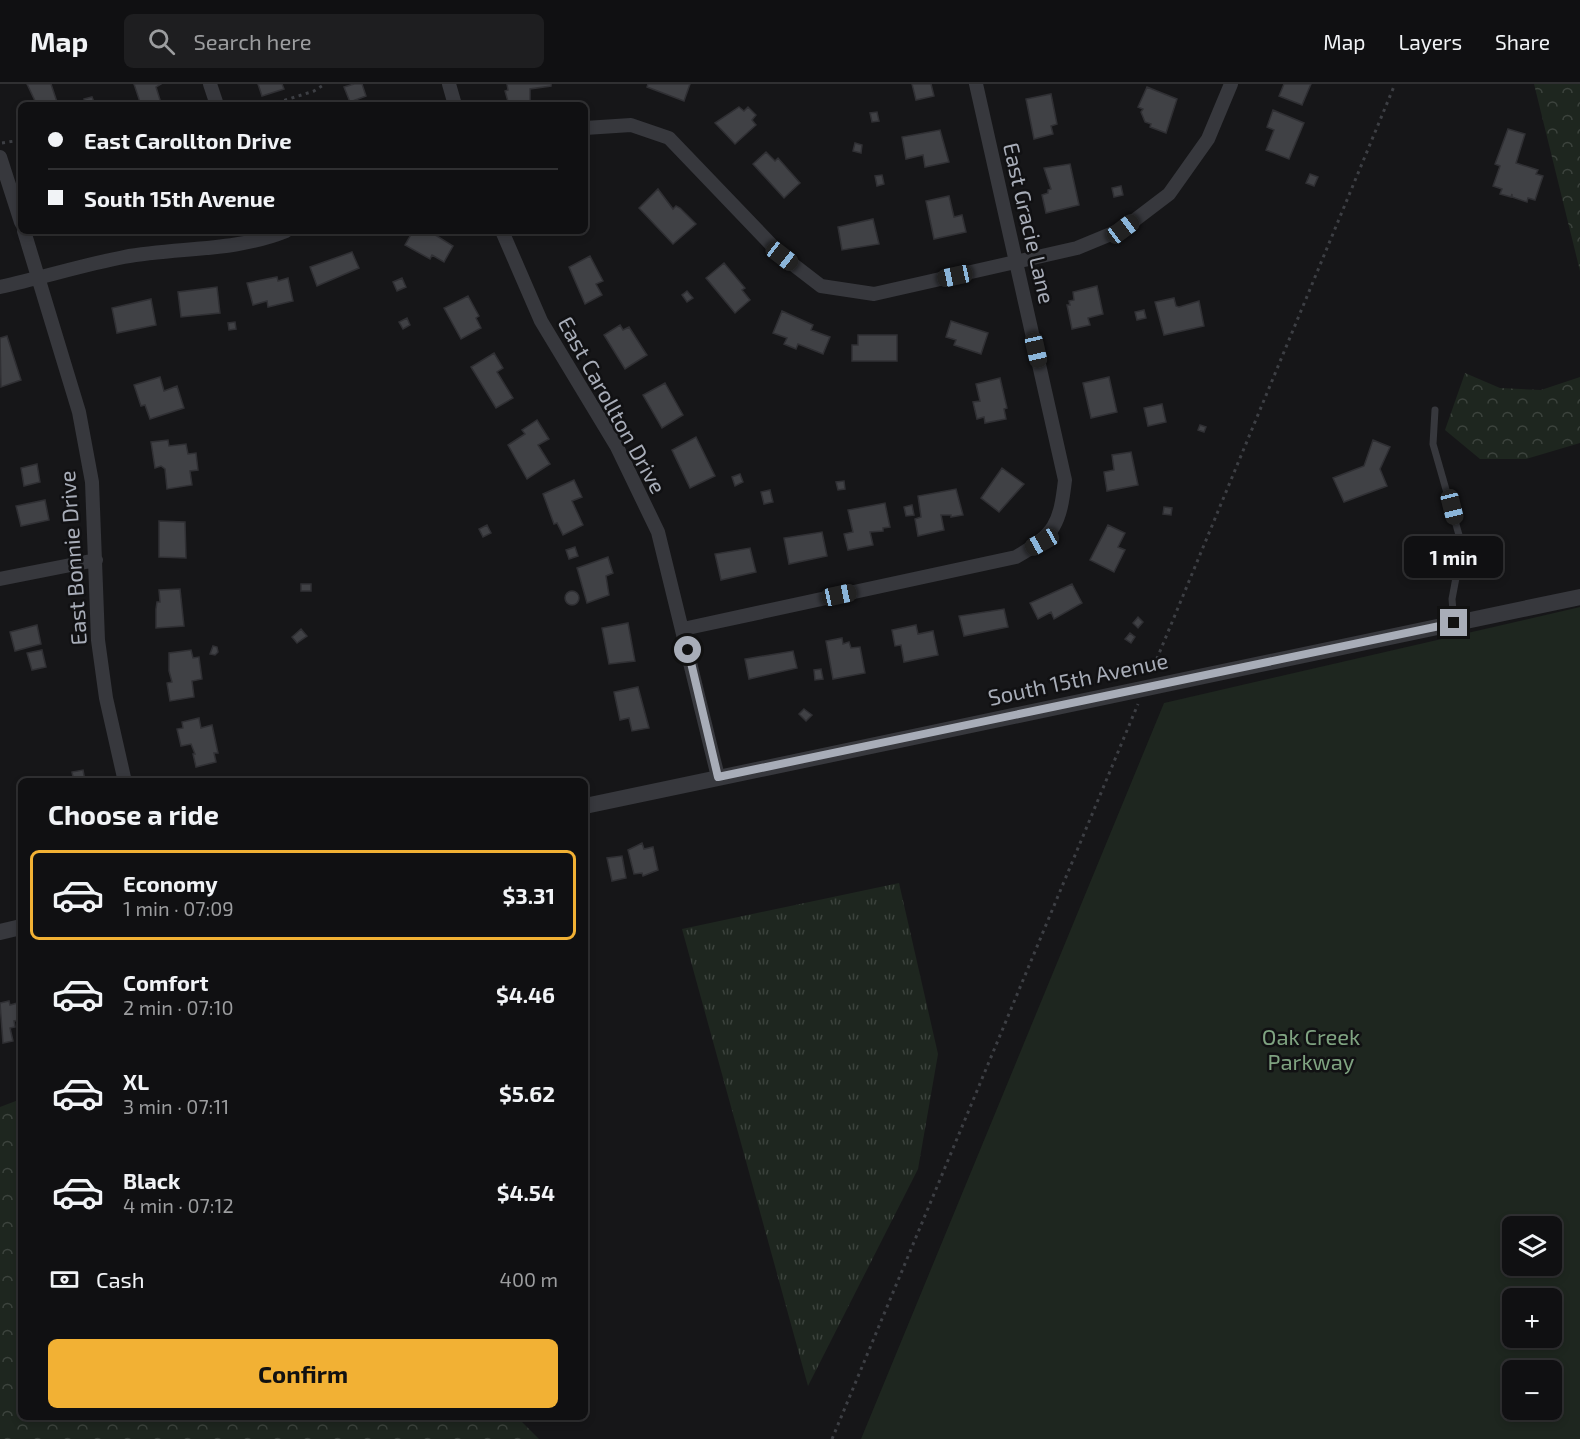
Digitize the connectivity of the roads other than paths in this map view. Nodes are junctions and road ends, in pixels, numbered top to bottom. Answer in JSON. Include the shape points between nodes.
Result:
{"nodes":[{"id":1,"x":210,"y":84,"type":"edge"},
{"id":2,"x":449,"y":84,"type":"edge"},
{"id":3,"x":976,"y":84,"type":"edge"},
{"id":4,"x":1231,"y":84,"type":"edge"},
{"id":5,"x":216,"y":102,"type":"edge"},
{"id":6,"x":454,"y":102,"type":"edge"},
{"id":7,"x":588,"y":128,"type":"edge"},
{"id":8,"x":0,"y":157,"type":"edge"},
{"id":9,"x":18,"y":213,"type":"edge"},
{"id":10,"x":25,"y":234,"type":"edge"},
{"id":11,"x":278,"y":234,"type":"edge"},
{"id":12,"x":503,"y":234,"type":"edge"},
{"id":13,"x":1016,"y":263,"type":"junction"},
{"id":14,"x":39,"y":278,"type":"junction"},
{"id":15,"x":0,"y":287,"type":"edge"},
{"id":16,"x":1435,"y":410,"type":"dead end"},
{"id":17,"x":96,"y":560,"type":"junction"},
{"id":18,"x":0,"y":579,"type":"edge"},
{"id":19,"x":1580,"y":597,"type":"edge"},
{"id":20,"x":1454,"y":623,"type":"junction"},
{"id":21,"x":683,"y":629,"type":"junction"},
{"id":22,"x":718,"y":777,"type":"junction"},
{"id":23,"x":124,"y":778,"type":"edge"},
{"id":24,"x":588,"y":805,"type":"edge"},
{"id":25,"x":18,"y":928,"type":"edge"},
{"id":26,"x":0,"y":932,"type":"edge"}],
"edges":[{"from":1,"to":5,"type":"street"},
{"from":2,"to":6,"type":"street"},
{"from":3,"to":13,"type":"street","name":"East Gracie Lane"},
{"from":4,"to":13,"type":"street","via":[[1208,140],[1169,194],[1123,229],[1077,248]]},
{"from":7,"to":13,"type":"street","via":[[631,125],[669,138],[782,256],[821,286],[874,294]]},
{"from":8,"to":9,"type":"street"},
{"from":10,"to":14,"type":"street","name":"East Bonnie Drive"},
{"from":11,"to":14,"type":"street","via":[[212,249],[125,257]]},
{"from":12,"to":21,"type":"street","name":"East Carollton Drive","via":[[541,321],[617,447],[658,532]]},
{"from":13,"to":21,"type":"street","name":"East Gracie Lane","via":[[1065,480],[1061,515],[1042,542],[1016,557]]},
{"from":14,"to":15,"type":"street"},
{"from":14,"to":17,"type":"street","name":"East Bonnie Drive","via":[[79,412],[92,482]]},
{"from":16,"to":20,"type":"lane","via":[[1433,444],[1459,535],[1452,599]]},
{"from":17,"to":18,"type":"street"},
{"from":17,"to":23,"type":"street","name":"East Bonnie Drive","via":[[98,640]]},
{"from":19,"to":20,"type":"street","name":"South 15th Avenue"},
{"from":20,"to":22,"type":"street","name":"South 15th Avenue"},
{"from":21,"to":22,"type":"street","name":"East Carollton Drive"},
{"from":22,"to":24,"type":"street","name":"South 15th Avenue"},
{"from":25,"to":26,"type":"street"}]}
